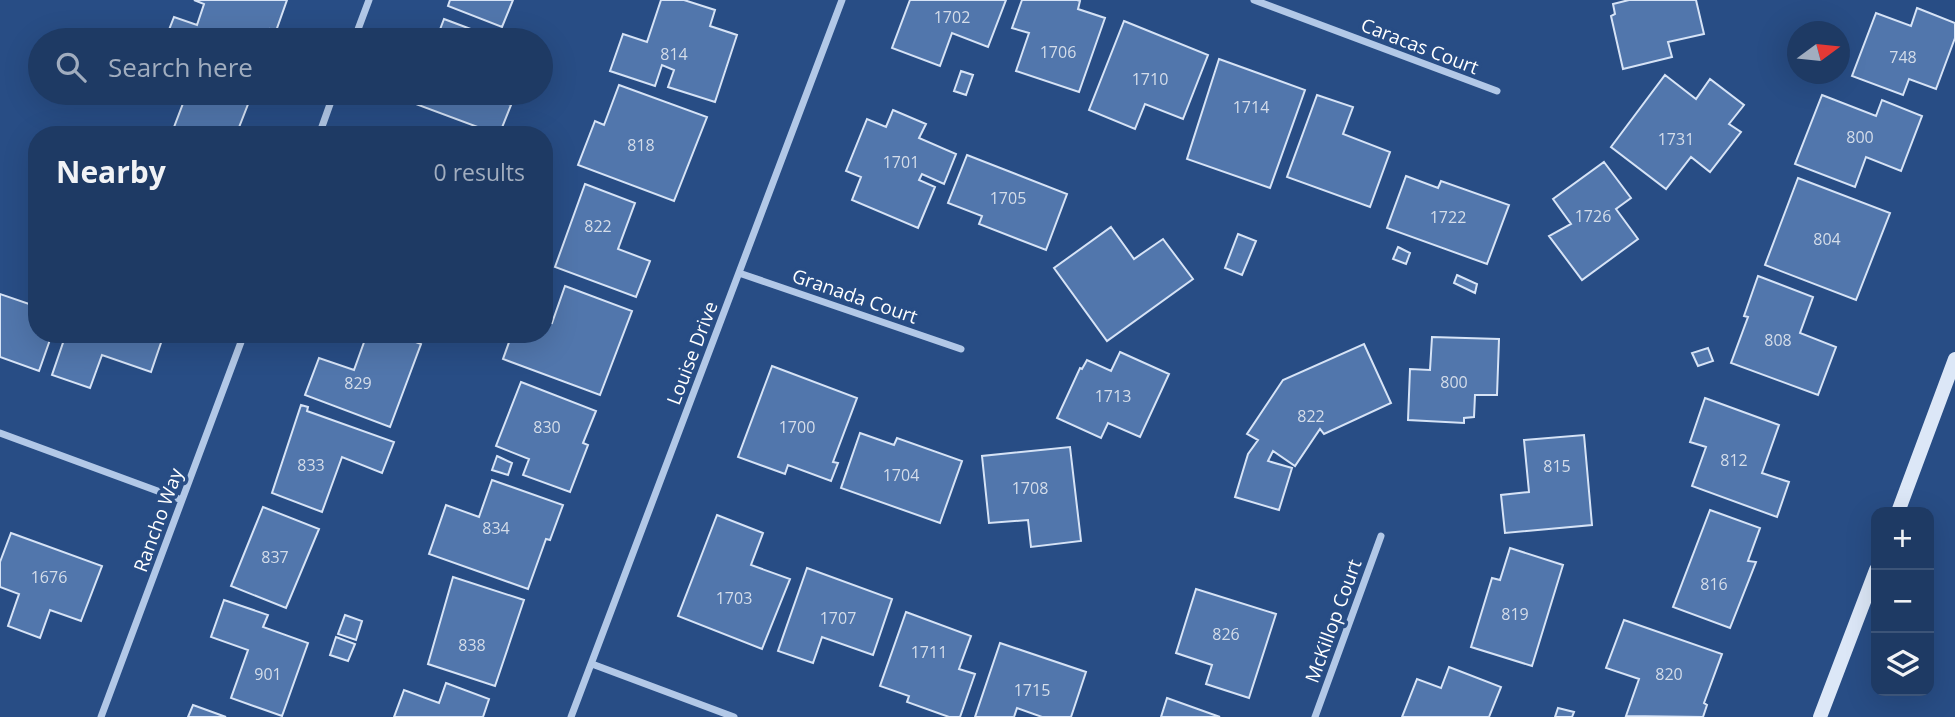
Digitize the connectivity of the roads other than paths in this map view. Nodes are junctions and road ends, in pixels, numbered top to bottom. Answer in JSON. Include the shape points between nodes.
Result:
{"nodes":[{"id":1,"x":369,"y":0,"type":"edge"},
{"id":2,"x":842,"y":0,"type":"edge"},
{"id":3,"x":1254,"y":0,"type":"edge"},
{"id":4,"x":358,"y":28,"type":"edge"},
{"id":5,"x":1497,"y":91,"type":"dead end"},
{"id":6,"x":329,"y":105,"type":"edge"},
{"id":7,"x":321,"y":126,"type":"edge"},
{"id":8,"x":739,"y":273,"type":"junction"},
{"id":9,"x":241,"y":343,"type":"edge"},
{"id":10,"x":961,"y":349,"type":"dead end"},
{"id":11,"x":1955,"y":359,"type":"edge"},
{"id":12,"x":0,"y":433,"type":"edge"},
{"id":13,"x":182,"y":500,"type":"junction"},
{"id":14,"x":1900,"y":507,"type":"edge"},
{"id":15,"x":1381,"y":536,"type":"dead end"},
{"id":16,"x":1871,"y":583,"type":"edge"},
{"id":17,"x":592,"y":664,"type":"junction"},
{"id":18,"x":101,"y":717,"type":"edge"},
{"id":19,"x":571,"y":717,"type":"edge"},
{"id":20,"x":734,"y":717,"type":"edge"},
{"id":21,"x":1315,"y":717,"type":"edge"},
{"id":22,"x":1820,"y":717,"type":"edge"}],
"edges":[{"from":1,"to":4,"type":"street"},
{"from":2,"to":8,"type":"street","name":"Louise Drive"},
{"from":3,"to":5,"type":"street","name":"Caracas Court"},
{"from":6,"to":7,"type":"street"},
{"from":8,"to":10,"type":"street","name":"Granada Court"},
{"from":8,"to":17,"type":"street","name":"Louise Drive"},
{"from":9,"to":13,"type":"street","name":"Rancho Way"},
{"from":11,"to":14,"type":"main road"},
{"from":12,"to":13,"type":"street"},
{"from":13,"to":18,"type":"street","name":"Rancho Way"},
{"from":15,"to":21,"type":"street","name":"McKillop Court"},
{"from":16,"to":22,"type":"main road"},
{"from":17,"to":19,"type":"street","name":"Louise Drive"},
{"from":17,"to":20,"type":"street"}]}
